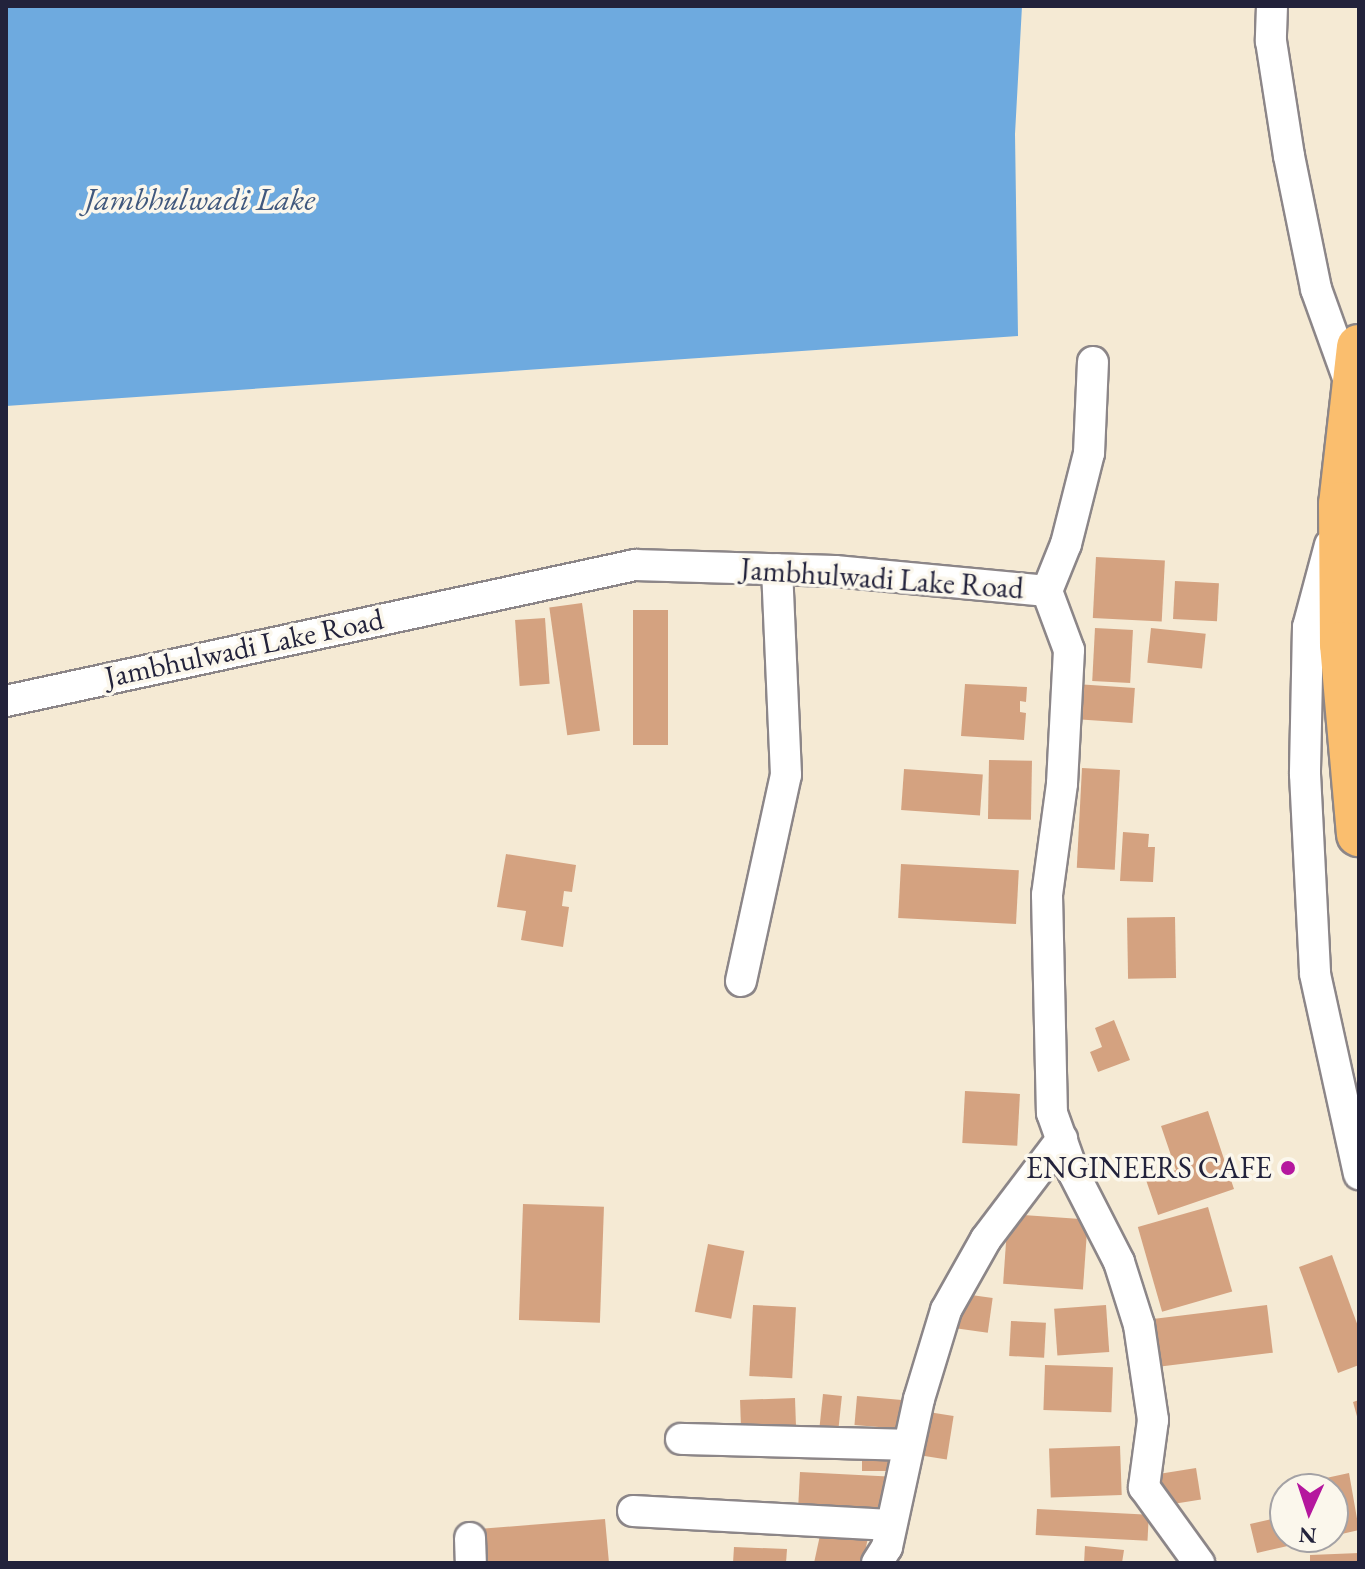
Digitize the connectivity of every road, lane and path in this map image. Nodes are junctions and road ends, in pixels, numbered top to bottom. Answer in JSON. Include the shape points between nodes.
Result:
{"nodes":[{"id":1,"x":1272,"y":6,"type":"edge"},
{"id":2,"x":1359,"y":347,"type":"edge"},
{"id":3,"x":1093,"y":362,"type":"dead end"},
{"id":4,"x":1353,"y":391,"type":"junction"},
{"id":5,"x":1341,"y":504,"type":"junction"},
{"id":6,"x":777,"y":569,"type":"junction"},
{"id":7,"x":1047,"y":591,"type":"junction"},
{"id":8,"x":6,"y":701,"type":"edge"},
{"id":9,"x":1359,"y":834,"type":"edge"},
{"id":10,"x":741,"y":981,"type":"dead end"},
{"id":11,"x":1062,"y":1139,"type":"junction"},
{"id":12,"x":1359,"y":1174,"type":"edge"},
{"id":13,"x":681,"y":1439,"type":"dead end"},
{"id":14,"x":908,"y":1445,"type":"junction"},
{"id":15,"x":633,"y":1511,"type":"dead end"},
{"id":16,"x":891,"y":1525,"type":"junction"},
{"id":17,"x":877,"y":1563,"type":"edge"},
{"id":18,"x":1199,"y":1563,"type":"edge"}],
"edges":[{"from":1,"to":4,"type":"street","via":[[1271,41],[1316,289]]},
{"from":2,"to":4,"type":"highway"},
{"from":3,"to":7,"type":"street","via":[[1089,453],[1066,544]]},
{"from":4,"to":5,"type":"highway"},
{"from":5,"to":9,"type":"highway","via":[[1342,644]]},
{"from":5,"to":12,"type":"street","via":[[1308,627],[1305,774],[1315,974]]},
{"from":6,"to":7,"type":"street","name":"Jambhulwadi Lake Road"},
{"from":6,"to":8,"type":"street","name":"Jambhulwadi Lake Road","via":[[635,565]]},
{"from":6,"to":10,"type":"street","via":[[786,775]]},
{"from":7,"to":11,"type":"street","name":"Jambhulwadi Lake Road","via":[[1069,650],[1062,784],[1047,895],[1052,1113]]},
{"from":11,"to":14,"type":"street","via":[[986,1239],[946,1310]]},
{"from":11,"to":18,"type":"street","name":"Jambhulwadi Lake Road","via":[[1119,1262],[1139,1325],[1153,1420],[1144,1487]]},
{"from":13,"to":14,"type":"street"},
{"from":14,"to":16,"type":"street"},
{"from":15,"to":16,"type":"street"},
{"from":16,"to":17,"type":"street"}]}
